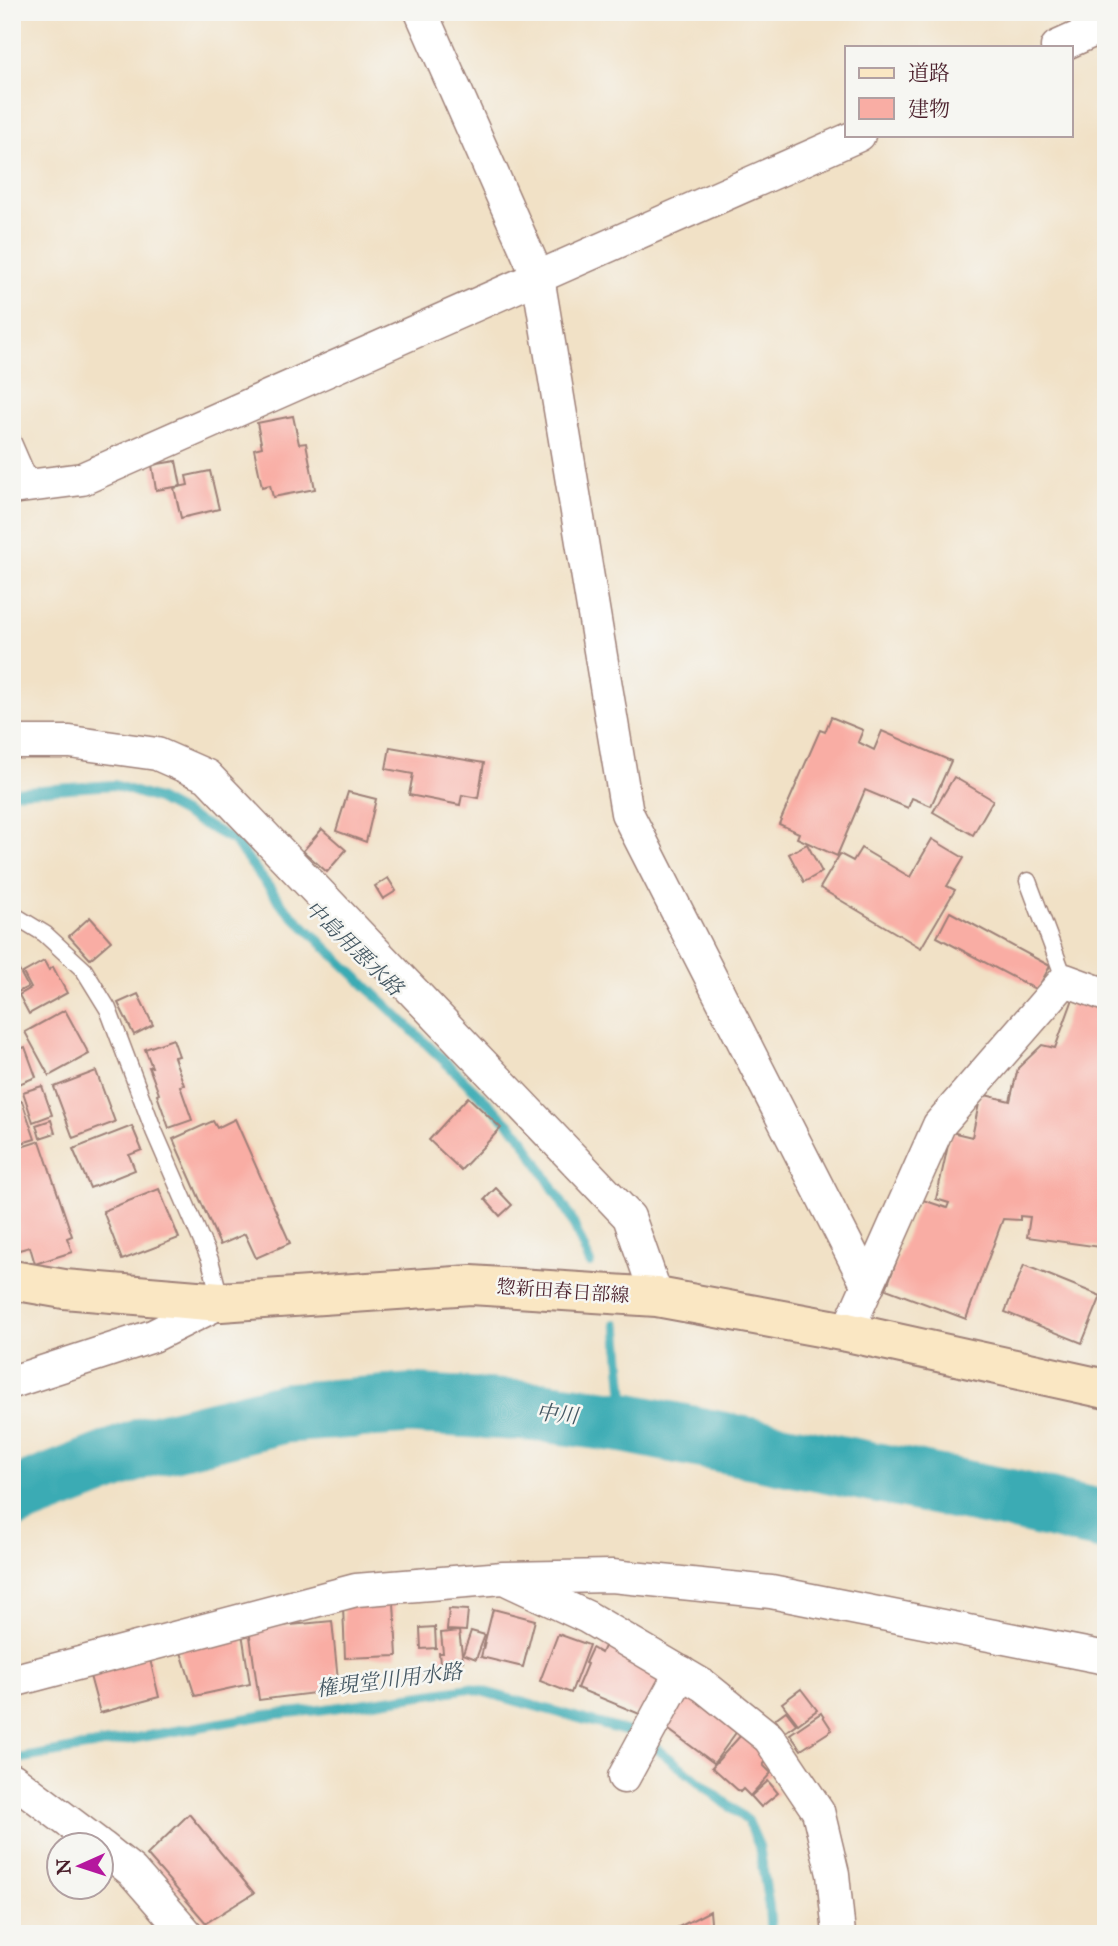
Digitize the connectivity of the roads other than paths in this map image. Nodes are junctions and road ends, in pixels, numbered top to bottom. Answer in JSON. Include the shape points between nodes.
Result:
{"nodes":[{"id":1,"x":421,"y":12,"type":"edge"},
{"id":2,"x":1106,"y":25,"type":"edge"},
{"id":3,"x":1058,"y":46,"type":"edge"},
{"id":4,"x":857,"y":136,"type":"edge"},
{"id":5,"x":538,"y":277,"type":"junction"},
{"id":6,"x":12,"y":440,"type":"edge"},
{"id":7,"x":22,"y":487,"type":"edge"},
{"id":8,"x":12,"y":742,"type":"edge"},
{"id":9,"x":1028,"y":881,"type":"dead end"},
{"id":10,"x":12,"y":914,"type":"edge"},
{"id":11,"x":1065,"y":980,"type":"junction"},
{"id":12,"x":1106,"y":995,"type":"edge"},
{"id":13,"x":12,"y":1280,"type":"edge"},
{"id":14,"x":867,"y":1286,"type":"junction"},
{"id":15,"x":657,"y":1297,"type":"junction"},
{"id":16,"x":221,"y":1302,"type":"junction"},
{"id":17,"x":847,"y":1332,"type":"junction"},
{"id":18,"x":12,"y":1382,"type":"edge"},
{"id":19,"x":1106,"y":1389,"type":"edge"},
{"id":20,"x":503,"y":1578,"type":"junction"},
{"id":21,"x":1106,"y":1658,"type":"edge"},
{"id":22,"x":681,"y":1672,"type":"junction"},
{"id":23,"x":12,"y":1681,"type":"edge"},
{"id":24,"x":624,"y":1777,"type":"dead end"},
{"id":25,"x":12,"y":1779,"type":"edge"},
{"id":26,"x":79,"y":1830,"type":"edge"},
{"id":27,"x":116,"y":1858,"type":"edge"},
{"id":28,"x":187,"y":1934,"type":"edge"},
{"id":29,"x":839,"y":1934,"type":"edge"}],
"edges":[{"from":1,"to":5,"type":"street"},
{"from":2,"to":3,"type":"street"},
{"from":4,"to":5,"type":"street"},
{"from":5,"to":7,"type":"street","via":[[82,479]]},
{"from":5,"to":14,"type":"street","via":[[627,813]]},
{"from":6,"to":7,"type":"lane"},
{"from":8,"to":15,"type":"street","via":[[70,742],[157,754],[207,776],[629,1217]]},
{"from":9,"to":11,"type":"lane"},
{"from":10,"to":16,"type":"lane","via":[[45,933],[84,970],[108,1009],[210,1260]]},
{"from":11,"to":12,"type":"street"},
{"from":11,"to":14,"type":"street","via":[[939,1125]]},
{"from":13,"to":16,"type":"main road","name":"惣新田春日部線","via":[[64,1289]]},
{"from":14,"to":17,"type":"street"},
{"from":15,"to":16,"type":"main road","name":"惣新田春日部線","via":[[471,1284]]},
{"from":15,"to":17,"type":"main road","name":"惣新田春日部線"},
{"from":16,"to":18,"type":"street","via":[[153,1336]]},
{"from":17,"to":19,"type":"main road","name":"惣新田春日部線"},
{"from":20,"to":21,"type":"street","via":[[612,1576],[771,1592]]},
{"from":20,"to":22,"type":"street","via":[[587,1617]]},
{"from":20,"to":23,"type":"street","via":[[356,1590]]},
{"from":22,"to":24,"type":"street"},
{"from":22,"to":29,"type":"street","via":[[769,1738],[818,1811],[833,1874]]},
{"from":25,"to":26,"type":"street"},
{"from":27,"to":28,"type":"street"}]}
